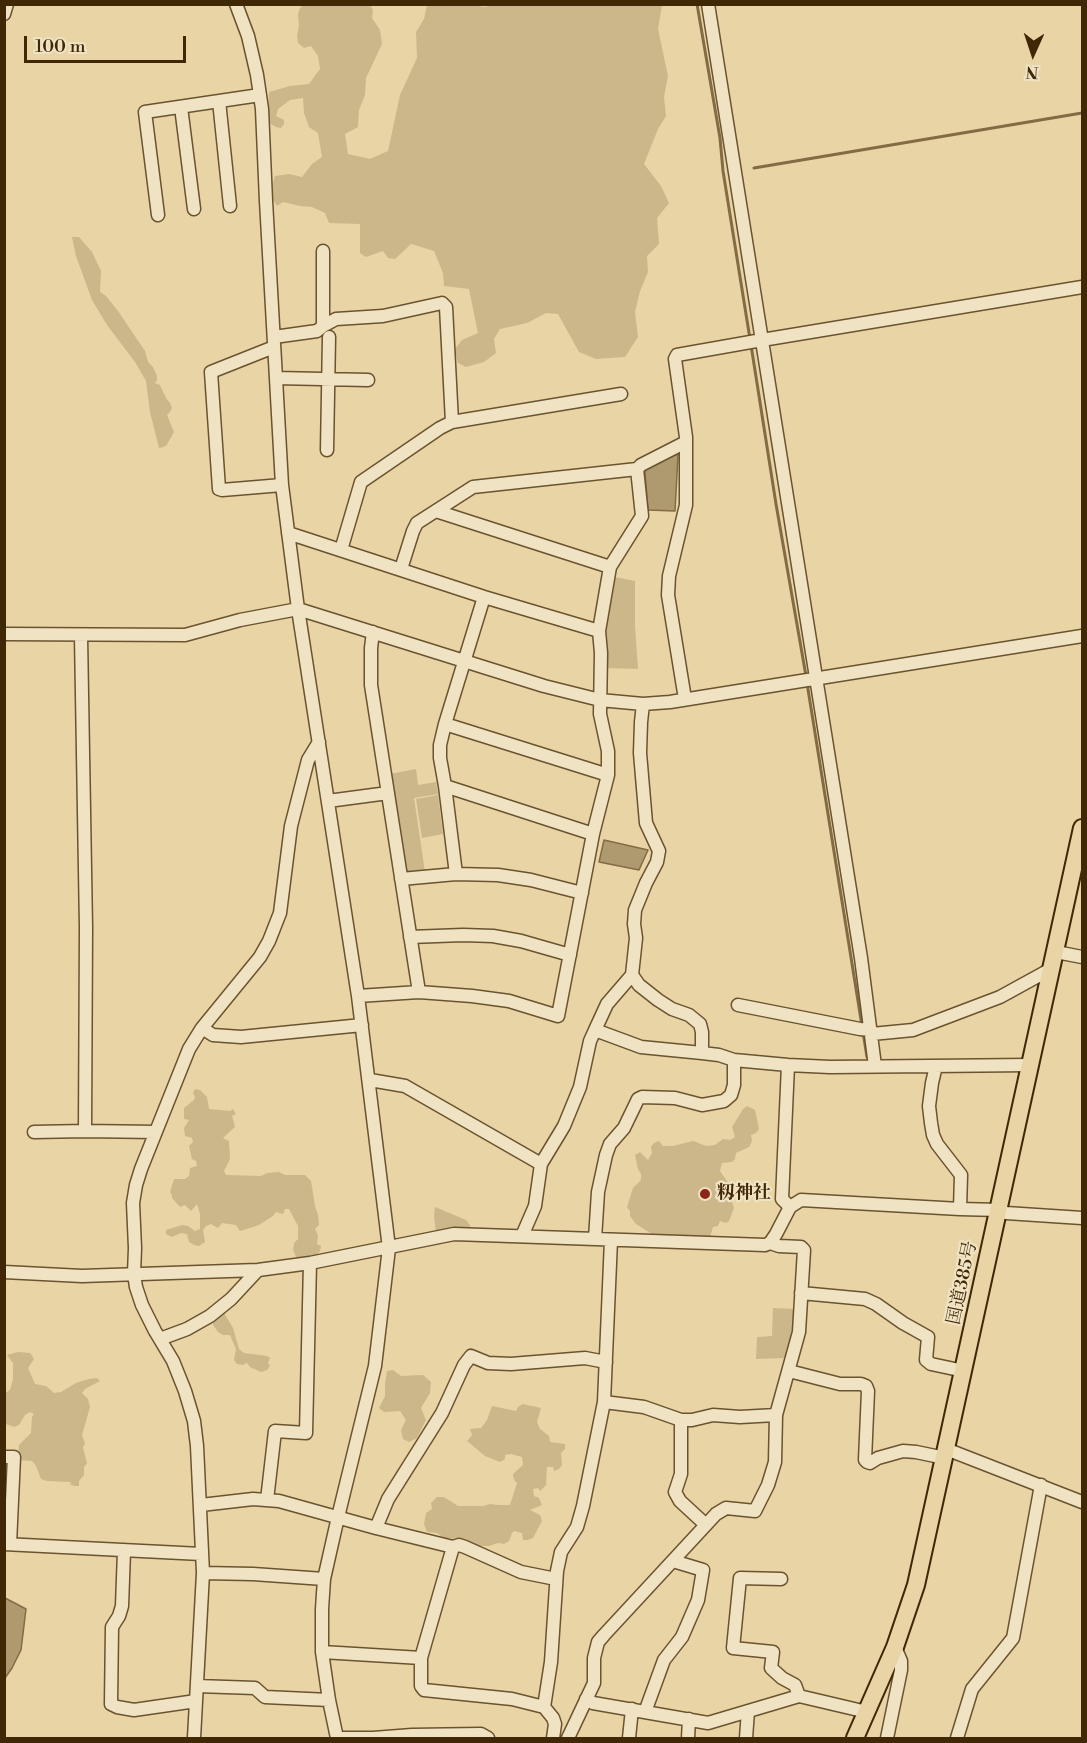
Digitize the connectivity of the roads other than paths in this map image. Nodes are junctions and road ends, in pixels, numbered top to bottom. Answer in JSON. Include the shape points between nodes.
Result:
{"nodes":[{"id":1,"x":7,"y":4,"type":"edge"},
{"id":2,"x":236,"y":4,"type":"edge"},
{"id":3,"x":708,"y":4,"type":"edge"},
{"id":4,"x":4,"y":14,"type":"edge"},
{"id":5,"x":260,"y":94,"type":"junction"},
{"id":6,"x":219,"y":101,"type":"junction"},
{"id":7,"x":181,"y":107,"type":"junction"},
{"id":8,"x":230,"y":206,"type":"dead end"},
{"id":9,"x":194,"y":209,"type":"dead end"},
{"id":10,"x":158,"y":215,"type":"dead end"},
{"id":11,"x":323,"y":251,"type":"dead end"},
{"id":12,"x":1083,"y":287,"type":"edge"},
{"id":13,"x":326,"y":331,"type":"junction"},
{"id":14,"x":762,"y":340,"type":"junction"},
{"id":15,"x":274,"y":342,"type":"junction"},
{"id":16,"x":276,"y":378,"type":"junction"},
{"id":17,"x":328,"y":378,"type":"junction"},
{"id":18,"x":368,"y":380,"type":"dead end"},
{"id":19,"x":621,"y":394,"type":"dead end"},
{"id":20,"x":452,"y":422,"type":"junction"},
{"id":21,"x":686,"y":442,"type":"junction"},
{"id":22,"x":327,"y":450,"type":"dead end"},
{"id":23,"x":637,"y":469,"type":"junction"},
{"id":24,"x":282,"y":485,"type":"junction"},
{"id":25,"x":436,"y":511,"type":"junction"},
{"id":26,"x":288,"y":533,"type":"junction"},
{"id":27,"x":341,"y":550,"type":"junction"},
{"id":28,"x":610,"y":567,"type":"junction"},
{"id":29,"x":401,"y":569,"type":"junction"},
{"id":30,"x":484,"y":597,"type":"junction"},
{"id":31,"x":298,"y":609,"type":"junction"},
{"id":32,"x":373,"y":632,"type":"junction"},
{"id":33,"x":599,"y":632,"type":"junction"},
{"id":34,"x":5,"y":634,"type":"edge"},
{"id":35,"x":81,"y":636,"type":"junction"},
{"id":36,"x":1083,"y":636,"type":"edge"},
{"id":37,"x":464,"y":660,"type":"junction"},
{"id":38,"x":816,"y":679,"type":"junction"},
{"id":39,"x":685,"y":699,"type":"junction"},
{"id":40,"x":600,"y":700,"type":"junction"},
{"id":41,"x":643,"y":704,"type":"junction"},
{"id":42,"x":445,"y":724,"type":"junction"},
{"id":43,"x":319,"y":742,"type":"junction"},
{"id":44,"x":608,"y":775,"type":"junction"},
{"id":45,"x":445,"y":786,"type":"junction"},
{"id":46,"x":388,"y":793,"type":"junction"},
{"id":47,"x":328,"y":801,"type":"junction"},
{"id":48,"x":1083,"y":828,"type":"edge"},
{"id":49,"x":593,"y":834,"type":"junction"},
{"id":50,"x":456,"y":874,"type":"junction"},
{"id":51,"x":401,"y":879,"type":"junction"},
{"id":52,"x":582,"y":893,"type":"junction"},
{"id":53,"x":410,"y":937,"type":"junction"},
{"id":54,"x":1056,"y":951,"type":"junction"},
{"id":55,"x":570,"y":955,"type":"junction"},
{"id":56,"x":1083,"y":957,"type":"edge"},
{"id":57,"x":1051,"y":969,"type":"junction"},
{"id":58,"x":632,"y":975,"type":"junction"},
{"id":59,"x":418,"y":993,"type":"junction"},
{"id":60,"x":358,"y":996,"type":"junction"},
{"id":61,"x":738,"y":1005,"type":"dead end"},
{"id":62,"x":362,"y":1025,"type":"junction"},
{"id":63,"x":202,"y":1028,"type":"junction"},
{"id":64,"x":595,"y":1030,"type":"junction"},
{"id":65,"x":871,"y":1032,"type":"junction"},
{"id":66,"x":702,"y":1053,"type":"junction"},
{"id":67,"x":734,"y":1060,"type":"junction"},
{"id":68,"x":789,"y":1065,"type":"junction"},
{"id":69,"x":1030,"y":1065,"type":"junction"},
{"id":70,"x":875,"y":1066,"type":"junction"},
{"id":71,"x":936,"y":1066,"type":"junction"},
{"id":72,"x":370,"y":1080,"type":"junction"},
{"id":73,"x":85,"y":1131,"type":"junction"},
{"id":74,"x":34,"y":1132,"type":"dead end"},
{"id":75,"x":156,"y":1132,"type":"junction"},
{"id":76,"x":541,"y":1164,"type":"junction"},
{"id":77,"x":789,"y":1207,"type":"junction"},
{"id":78,"x":960,"y":1209,"type":"junction"},
{"id":79,"x":999,"y":1210,"type":"junction"},
{"id":80,"x":1083,"y":1218,"type":"edge"},
{"id":81,"x":522,"y":1236,"type":"junction"},
{"id":82,"x":595,"y":1239,"type":"junction"},
{"id":83,"x":611,"y":1240,"type":"junction"},
{"id":84,"x":770,"y":1243,"type":"junction"},
{"id":85,"x":389,"y":1248,"type":"junction"},
{"id":86,"x":310,"y":1263,"type":"junction"},
{"id":87,"x":258,"y":1270,"type":"junction"},
{"id":88,"x":4,"y":1272,"type":"edge"},
{"id":89,"x":134,"y":1274,"type":"junction"},
{"id":90,"x":801,"y":1293,"type":"junction"},
{"id":91,"x":160,"y":1339,"type":"junction"},
{"id":92,"x":606,"y":1362,"type":"junction"},
{"id":93,"x":789,"y":1371,"type":"junction"},
{"id":94,"x":964,"y":1371,"type":"junction"},
{"id":95,"x":604,"y":1402,"type":"junction"},
{"id":96,"x":776,"y":1415,"type":"junction"},
{"id":97,"x":681,"y":1420,"type":"junction"},
{"id":98,"x":945,"y":1454,"type":"junction"},
{"id":99,"x":4,"y":1457,"type":"edge"},
{"id":100,"x":1041,"y":1485,"type":"junction"},
{"id":101,"x":267,"y":1500,"type":"junction"},
{"id":102,"x":1083,"y":1502,"type":"edge"},
{"id":103,"x":201,"y":1505,"type":"junction"},
{"id":104,"x":338,"y":1517,"type":"junction"},
{"id":105,"x":706,"y":1524,"type":"junction"},
{"id":106,"x":376,"y":1528,"type":"junction"},
{"id":107,"x":7,"y":1544,"type":"edge"},
{"id":108,"x":453,"y":1547,"type":"junction"},
{"id":109,"x":124,"y":1551,"type":"junction"},
{"id":110,"x":201,"y":1554,"type":"junction"},
{"id":111,"x":673,"y":1561,"type":"junction"},
{"id":112,"x":204,"y":1574,"type":"junction"},
{"id":113,"x":556,"y":1579,"type":"junction"},
{"id":114,"x":782,"y":1579,"type":"dead end"},
{"id":115,"x":324,"y":1580,"type":"junction"},
{"id":116,"x":895,"y":1647,"type":"junction"},
{"id":117,"x":322,"y":1652,"type":"junction"},
{"id":118,"x":422,"y":1658,"type":"junction"},
{"id":119,"x":197,"y":1686,"type":"junction"},
{"id":120,"x":799,"y":1696,"type":"junction"},
{"id":121,"x":586,"y":1699,"type":"junction"},
{"id":122,"x":329,"y":1700,"type":"junction"},
{"id":123,"x":196,"y":1701,"type":"junction"},
{"id":124,"x":544,"y":1707,"type":"junction"},
{"id":125,"x":632,"y":1709,"type":"junction"},
{"id":126,"x":748,"y":1711,"type":"junction"},
{"id":127,"x":645,"y":1712,"type":"junction"},
{"id":128,"x":867,"y":1712,"type":"junction"},
{"id":129,"x":689,"y":1719,"type":"junction"},
{"id":130,"x":194,"y":1738,"type":"edge"},
{"id":131,"x":337,"y":1738,"type":"edge"},
{"id":132,"x":488,"y":1738,"type":"edge"},
{"id":133,"x":553,"y":1738,"type":"edge"},
{"id":134,"x":568,"y":1738,"type":"edge"},
{"id":135,"x":629,"y":1738,"type":"edge"},
{"id":136,"x":688,"y":1738,"type":"edge"},
{"id":137,"x":746,"y":1738,"type":"edge"},
{"id":138,"x":855,"y":1738,"type":"edge"},
{"id":139,"x":887,"y":1738,"type":"edge"},
{"id":140,"x":957,"y":1738,"type":"edge"}],
"edges":[{"from":1,"to":4,"type":"street"},
{"from":2,"to":5,"type":"street","via":[[248,36]]},
{"from":3,"to":14,"type":"street"},
{"from":5,"to":6,"type":"street"},
{"from":5,"to":15,"type":"street"},
{"from":6,"to":7,"type":"street"},
{"from":6,"to":8,"type":"street"},
{"from":7,"to":9,"type":"street"},
{"from":7,"to":10,"type":"street","via":[[145,112]]},
{"from":11,"to":13,"type":"street"},
{"from":12,"to":14,"type":"street"},
{"from":13,"to":15,"type":"street"},
{"from":13,"to":17,"type":"street"},
{"from":13,"to":20,"type":"street","via":[[336,319],[383,316],[442,303],[446,307]]},
{"from":14,"to":21,"type":"street","via":[[677,355]]},
{"from":14,"to":38,"type":"street"},
{"from":15,"to":16,"type":"street"},
{"from":15,"to":24,"type":"street","via":[[211,372],[219,489]]},
{"from":16,"to":17,"type":"street"},
{"from":16,"to":24,"type":"street"},
{"from":17,"to":18,"type":"street"},
{"from":17,"to":22,"type":"street"},
{"from":19,"to":20,"type":"street"},
{"from":20,"to":27,"type":"street","via":[[361,482]]},
{"from":21,"to":23,"type":"street"},
{"from":21,"to":39,"type":"street","via":[[686,505],[668,595]]},
{"from":23,"to":25,"type":"street","via":[[473,487]]},
{"from":23,"to":28,"type":"street","via":[[642,516]]},
{"from":24,"to":26,"type":"street"},
{"from":25,"to":28,"type":"street"},
{"from":25,"to":29,"type":"street","via":[[417,523]]},
{"from":26,"to":27,"type":"street"},
{"from":26,"to":31,"type":"street"},
{"from":27,"to":29,"type":"street"},
{"from":28,"to":33,"type":"street"},
{"from":29,"to":30,"type":"street"},
{"from":30,"to":33,"type":"street"},
{"from":30,"to":37,"type":"street"},
{"from":31,"to":32,"type":"street"},
{"from":31,"to":35,"type":"street","via":[[185,635]]},
{"from":31,"to":43,"type":"street"},
{"from":32,"to":37,"type":"street"},
{"from":32,"to":46,"type":"street","via":[[371,685]]},
{"from":33,"to":40,"type":"street"},
{"from":34,"to":35,"type":"street"},
{"from":35,"to":73,"type":"street"},
{"from":36,"to":38,"type":"street"},
{"from":37,"to":40,"type":"street"},
{"from":37,"to":42,"type":"street"},
{"from":38,"to":39,"type":"street"},
{"from":38,"to":65,"type":"street"},
{"from":39,"to":41,"type":"street"},
{"from":40,"to":41,"type":"street"},
{"from":40,"to":44,"type":"street"},
{"from":41,"to":58,"type":"street","via":[[640,753],[646,823],[659,851],[635,910]]},
{"from":42,"to":44,"type":"street"},
{"from":42,"to":45,"type":"street","via":[[440,745]]},
{"from":43,"to":47,"type":"street"},
{"from":43,"to":63,"type":"street","via":[[308,760],[291,826],[280,913],[269,941]]},
{"from":44,"to":49,"type":"street"},
{"from":45,"to":49,"type":"street"},
{"from":45,"to":50,"type":"street"},
{"from":46,"to":47,"type":"street"},
{"from":46,"to":51,"type":"street"},
{"from":47,"to":60,"type":"street"},
{"from":48,"to":54,"type":"highway","name":"国道385号"},
{"from":49,"to":52,"type":"street"},
{"from":50,"to":51,"type":"street"},
{"from":50,"to":52,"type":"street","via":[[498,875]]},
{"from":51,"to":53,"type":"street"},
{"from":52,"to":55,"type":"street"},
{"from":53,"to":55,"type":"street","via":[[493,936]]},
{"from":53,"to":59,"type":"street"},
{"from":54,"to":56,"type":"street"},
{"from":54,"to":57,"type":"highway","name":"国道385号"},
{"from":55,"to":59,"type":"street","via":[[558,1016],[509,1001]]},
{"from":57,"to":65,"type":"street","via":[[1000,997],[913,1030]]},
{"from":57,"to":69,"type":"highway","name":"国道385号"},
{"from":58,"to":64,"type":"street","via":[[607,1004]]},
{"from":58,"to":66,"type":"street","via":[[658,1000],[700,1024]]},
{"from":59,"to":60,"type":"street"},
{"from":60,"to":62,"type":"street"},
{"from":61,"to":65,"type":"street"},
{"from":62,"to":63,"type":"street","via":[[241,1037],[213,1035]]},
{"from":62,"to":72,"type":"street"},
{"from":63,"to":75,"type":"street","via":[[189,1049]]},
{"from":64,"to":66,"type":"street","via":[[641,1047]]},
{"from":64,"to":76,"type":"street","via":[[580,1087],[564,1126]]},
{"from":65,"to":70,"type":"street"},
{"from":66,"to":67,"type":"street"},
{"from":67,"to":68,"type":"street"},
{"from":67,"to":82,"type":"street","via":[[734,1085],[724,1101],[702,1105],[675,1098],[638,1099],[606,1155],[598,1192]]},
{"from":68,"to":70,"type":"street"},
{"from":68,"to":77,"type":"street","via":[[782,1200]]},
{"from":69,"to":71,"type":"street"},
{"from":69,"to":79,"type":"highway","name":"国道385号"},
{"from":70,"to":71,"type":"street"},
{"from":71,"to":78,"type":"street","via":[[929,1106],[933,1135],[961,1175]]},
{"from":72,"to":76,"type":"street","via":[[405,1086]]},
{"from":72,"to":85,"type":"street"},
{"from":73,"to":74,"type":"street"},
{"from":73,"to":75,"type":"street"},
{"from":75,"to":89,"type":"street","via":[[133,1203]]},
{"from":76,"to":81,"type":"street","via":[[535,1206]]},
{"from":77,"to":78,"type":"street","via":[[801,1200]]},
{"from":77,"to":84,"type":"street"},
{"from":78,"to":79,"type":"street"},
{"from":79,"to":80,"type":"street"},
{"from":79,"to":94,"type":"highway","name":"国道385号"},
{"from":81,"to":82,"type":"street"},
{"from":81,"to":85,"type":"street","via":[[454,1234]]},
{"from":82,"to":83,"type":"street"},
{"from":83,"to":84,"type":"street"},
{"from":83,"to":92,"type":"street"},
{"from":84,"to":90,"type":"street","via":[[801,1246],[804,1250]]},
{"from":85,"to":86,"type":"street"},
{"from":85,"to":104,"type":"street","via":[[375,1366]]},
{"from":86,"to":87,"type":"street"},
{"from":86,"to":101,"type":"street","via":[[306,1433],[275,1431]]},
{"from":87,"to":89,"type":"street"},
{"from":87,"to":91,"type":"street","via":[[210,1316]]},
{"from":88,"to":89,"type":"street"},
{"from":89,"to":91,"type":"street","via":[[142,1305]]},
{"from":90,"to":93,"type":"street","via":[[799,1332]]},
{"from":90,"to":94,"type":"street","via":[[865,1299],[876,1304],[928,1337],[926,1360],[931,1364]]},
{"from":91,"to":103,"type":"street","via":[[177,1371],[194,1422]]},
{"from":92,"to":95,"type":"street"},
{"from":92,"to":106,"type":"street","via":[[585,1358],[488,1363],[471,1356],[442,1413],[388,1499]]},
{"from":93,"to":96,"type":"street"},
{"from":93,"to":98,"type":"street","via":[[840,1384],[866,1386],[867,1462],[903,1451]]},
{"from":94,"to":98,"type":"highway","name":"国道385号"},
{"from":95,"to":97,"type":"street","via":[[644,1407]]},
{"from":95,"to":113,"type":"street","via":[[583,1506],[577,1527],[561,1552]]},
{"from":96,"to":97,"type":"street","via":[[713,1415]]},
{"from":96,"to":105,"type":"street","via":[[775,1462],[755,1510],[726,1508]]},
{"from":97,"to":105,"type":"street","via":[[681,1474],[675,1492]]},
{"from":98,"to":100,"type":"street"},
{"from":98,"to":116,"type":"highway","name":"国道385号","via":[[916,1585]]},
{"from":99,"to":107,"type":"street","via":[[14,1457]]},
{"from":100,"to":102,"type":"street"},
{"from":100,"to":140,"type":"street","via":[[1013,1638],[972,1689]]},
{"from":101,"to":103,"type":"street"},
{"from":101,"to":104,"type":"street"},
{"from":103,"to":110,"type":"street"},
{"from":104,"to":106,"type":"street"},
{"from":104,"to":115,"type":"street"},
{"from":105,"to":111,"type":"street"},
{"from":106,"to":108,"type":"street"},
{"from":107,"to":109,"type":"street"},
{"from":108,"to":113,"type":"street","via":[[465,1547],[521,1572]]},
{"from":108,"to":118,"type":"street"},
{"from":109,"to":110,"type":"street"},
{"from":109,"to":123,"type":"street","via":[[122,1606],[112,1627],[111,1704],[134,1710]]},
{"from":110,"to":112,"type":"street"},
{"from":111,"to":121,"type":"street","via":[[598,1642],[594,1683]]},
{"from":111,"to":127,"type":"street","via":[[703,1570],[698,1600],[682,1637],[664,1660]]},
{"from":112,"to":115,"type":"street"},
{"from":112,"to":119,"type":"street"},
{"from":113,"to":124,"type":"street"},
{"from":114,"to":120,"type":"street","via":[[740,1578],[733,1648],[773,1652],[771,1668],[795,1685]]},
{"from":115,"to":117,"type":"street"},
{"from":116,"to":128,"type":"highway","name":"国道385号"},
{"from":116,"to":139,"type":"street","via":[[901,1670]]},
{"from":117,"to":118,"type":"street"},
{"from":117,"to":122,"type":"street"},
{"from":118,"to":124,"type":"street","via":[[424,1690],[512,1699]]},
{"from":119,"to":122,"type":"street","via":[[255,1688],[265,1697]]},
{"from":119,"to":123,"type":"street"},
{"from":120,"to":126,"type":"street"},
{"from":120,"to":128,"type":"street"},
{"from":121,"to":125,"type":"street"},
{"from":121,"to":134,"type":"street"},
{"from":122,"to":131,"type":"street"},
{"from":123,"to":130,"type":"street"},
{"from":124,"to":133,"type":"street","via":[[555,1724]]},
{"from":125,"to":127,"type":"street"},
{"from":125,"to":135,"type":"street"},
{"from":126,"to":129,"type":"street","via":[[708,1723]]},
{"from":126,"to":137,"type":"street"},
{"from":127,"to":129,"type":"street"},
{"from":128,"to":138,"type":"highway","name":"国道385号"},
{"from":129,"to":136,"type":"street"},
{"from":131,"to":132,"type":"street","via":[[481,1734]]}]}
